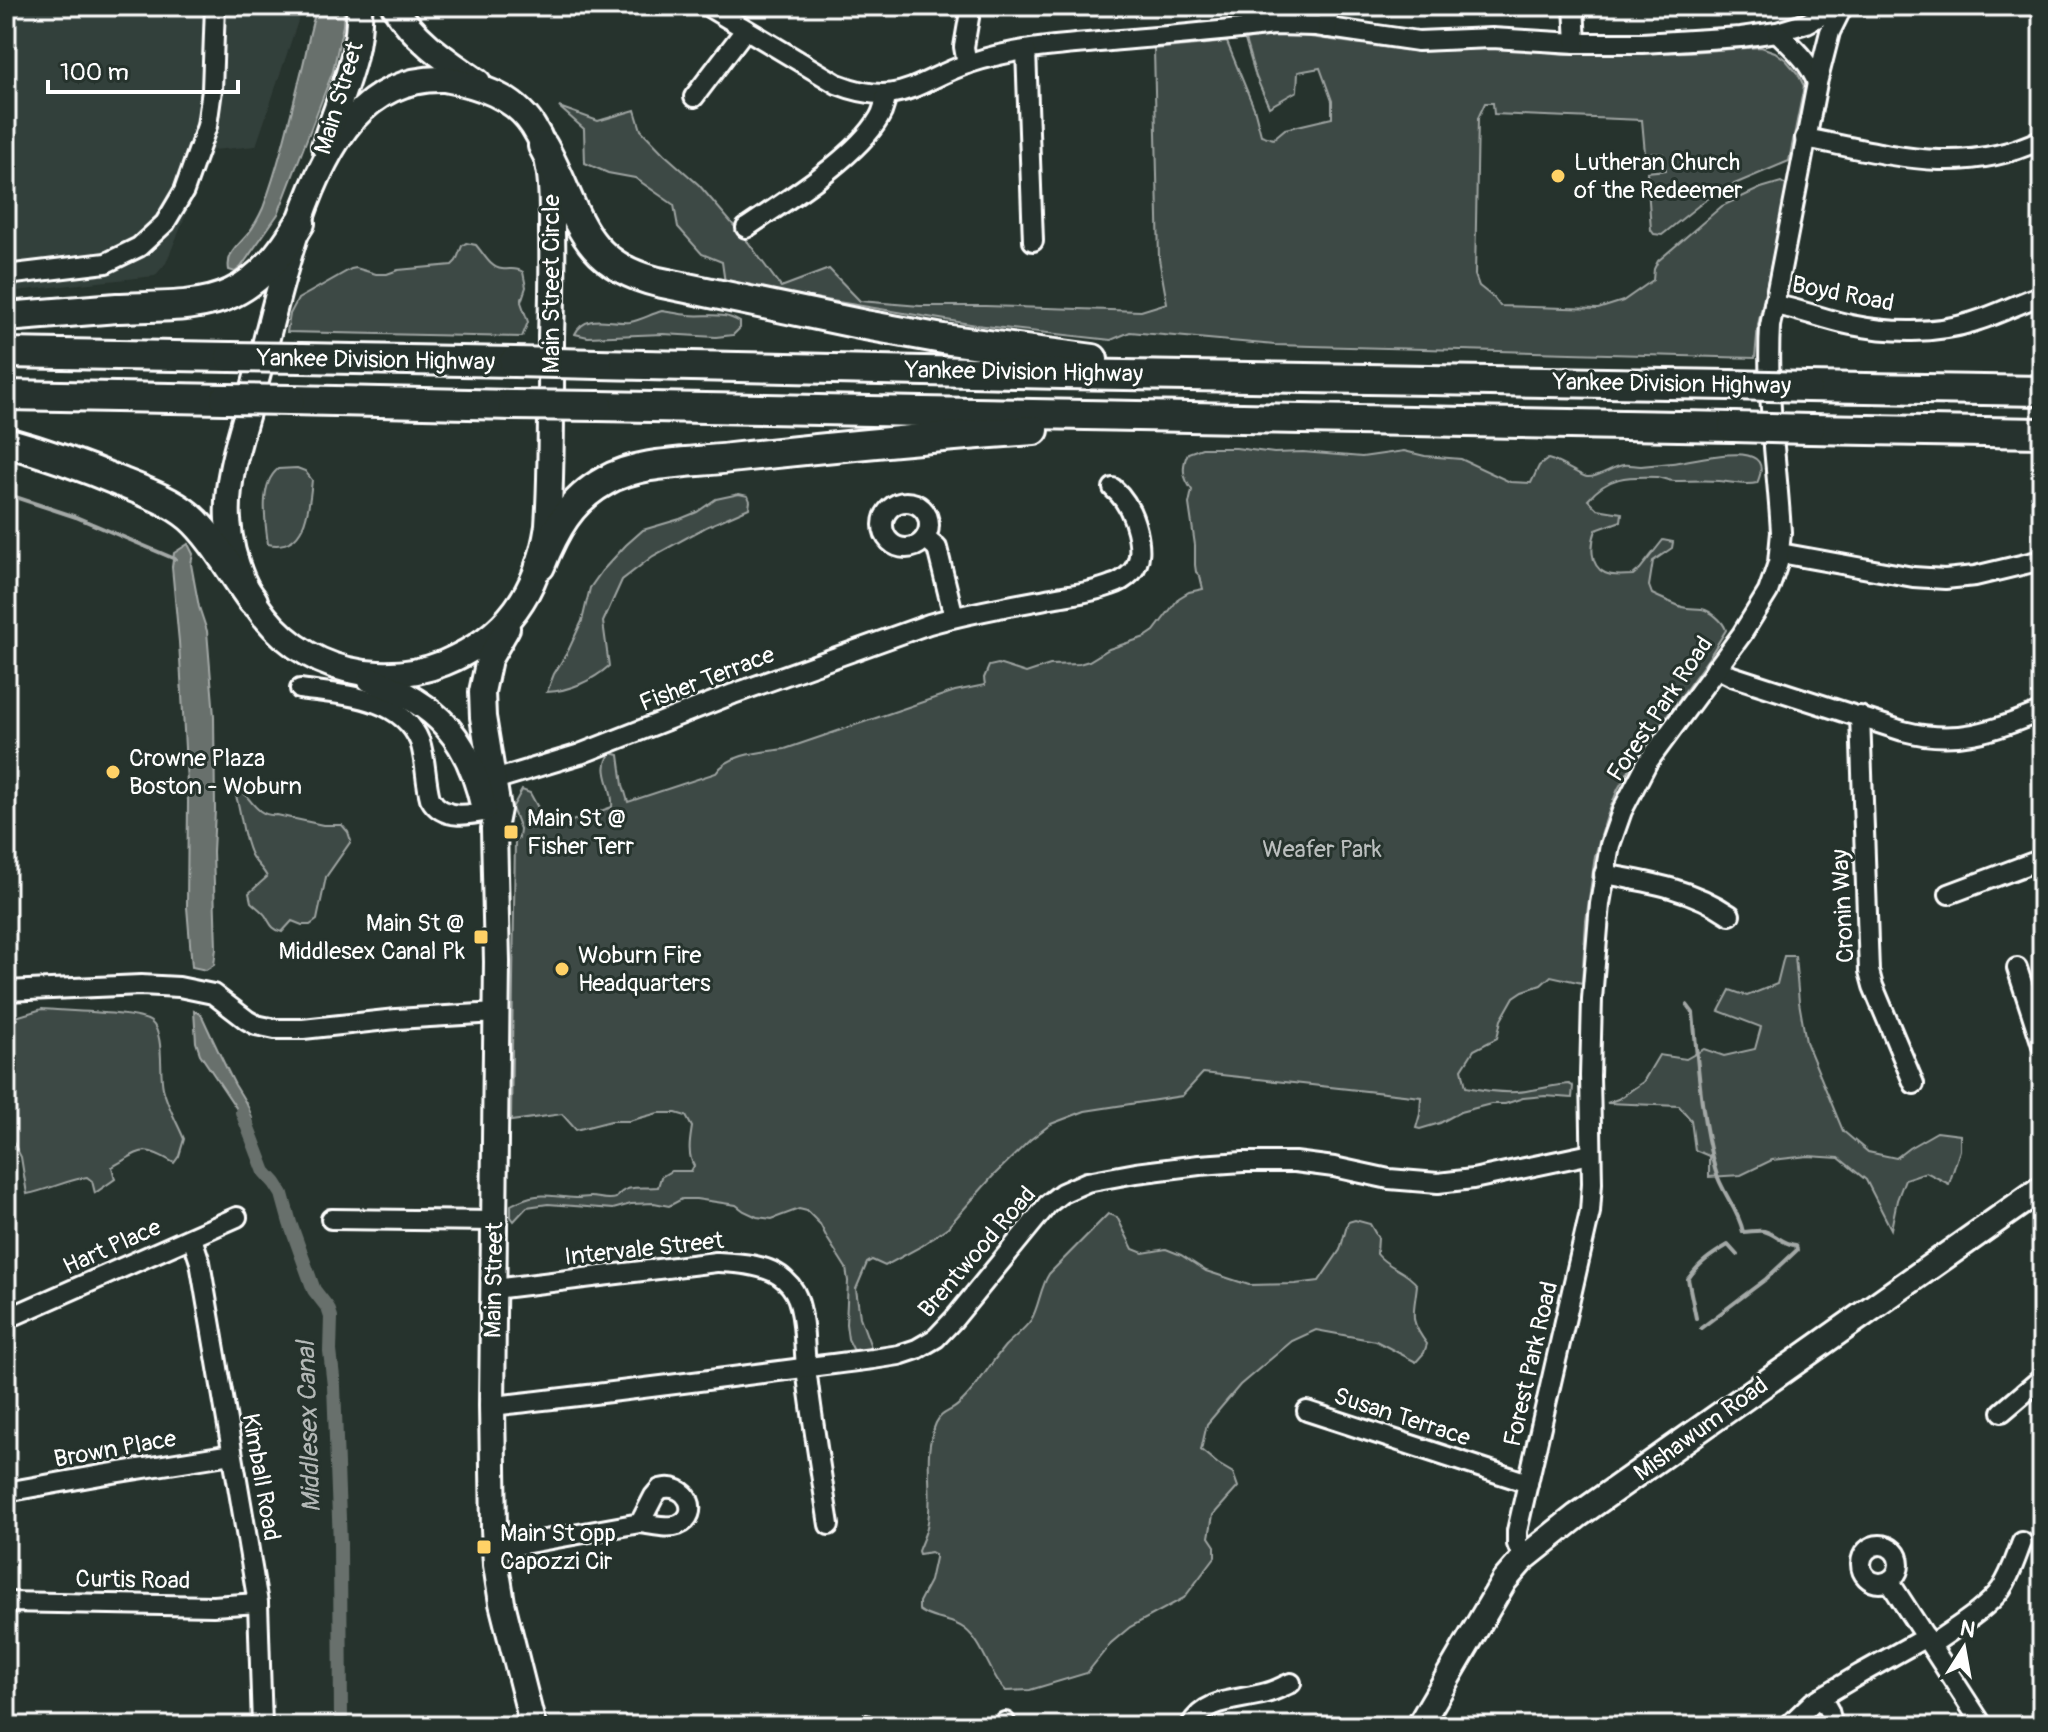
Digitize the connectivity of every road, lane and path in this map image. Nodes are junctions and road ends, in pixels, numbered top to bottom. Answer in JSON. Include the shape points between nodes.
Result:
{"nodes":[{"id":1,"x":215,"y":6,"type":"edge"},
{"id":2,"x":359,"y":6,"type":"edge"},
{"id":3,"x":394,"y":6,"type":"edge"},
{"id":4,"x":707,"y":6,"type":"edge"},
{"id":5,"x":971,"y":6,"type":"edge"},
{"id":6,"x":1328,"y":6,"type":"edge"},
{"id":7,"x":1574,"y":6,"type":"edge"},
{"id":8,"x":1841,"y":6,"type":"edge"},
{"id":9,"x":1327,"y":28,"type":"junction"},
{"id":10,"x":745,"y":30,"type":"junction"},
{"id":11,"x":1777,"y":32,"type":"junction"},
{"id":12,"x":1576,"y":43,"type":"junction"},
{"id":13,"x":1026,"y":50,"type":"junction"},
{"id":14,"x":967,"y":64,"type":"junction"},
{"id":15,"x":1817,"y":83,"type":"junction"},
{"id":16,"x":497,"y":94,"type":"junction"},
{"id":17,"x":886,"y":94,"type":"junction"},
{"id":18,"x":694,"y":97,"type":"dead end"},
{"id":19,"x":1805,"y":138,"type":"junction"},
{"id":20,"x":2042,"y":139,"type":"edge"},
{"id":21,"x":543,"y":146,"type":"junction"},
{"id":22,"x":312,"y":190,"type":"junction"},
{"id":23,"x":300,"y":223,"type":"junction"},
{"id":24,"x":746,"y":228,"type":"dead end"},
{"id":25,"x":1033,"y":241,"type":"dead end"},
{"id":26,"x":6,"y":275,"type":"edge"},
{"id":27,"x":2042,"y":295,"type":"edge"},
{"id":28,"x":1774,"y":305,"type":"junction"},
{"id":29,"x":6,"y":317,"type":"edge"},
{"id":30,"x":6,"y":353,"type":"edge"},
{"id":31,"x":1216,"y":376,"type":"junction"},
{"id":32,"x":2042,"y":391,"type":"edge"},
{"id":33,"x":6,"y":395,"type":"edge"},
{"id":34,"x":1227,"y":418,"type":"junction"},
{"id":35,"x":2042,"y":433,"type":"edge"},
{"id":36,"x":6,"y":442,"type":"edge"},
{"id":37,"x":1113,"y":488,"type":"dead end"},
{"id":38,"x":925,"y":538,"type":"dead end"},
{"id":39,"x":1780,"y":553,"type":"junction"},
{"id":40,"x":2042,"y":560,"type":"edge"},
{"id":41,"x":540,"y":566,"type":"junction"},
{"id":42,"x":253,"y":601,"type":"junction"},
{"id":43,"x":519,"y":607,"type":"junction"},
{"id":44,"x":954,"y":617,"type":"junction"},
{"id":45,"x":337,"y":667,"type":"junction"},
{"id":46,"x":1716,"y":668,"type":"junction"},
{"id":47,"x":300,"y":689,"type":"dead end"},
{"id":48,"x":2042,"y":711,"type":"edge"},
{"id":49,"x":1860,"y":716,"type":"junction"},
{"id":50,"x":486,"y":782,"type":"junction"},
{"id":51,"x":492,"y":816,"type":"junction"},
{"id":52,"x":2042,"y":859,"type":"edge"},
{"id":53,"x":1604,"y":874,"type":"junction"},
{"id":54,"x":1949,"y":894,"type":"dead end"},
{"id":55,"x":1730,"y":915,"type":"dead end"},
{"id":56,"x":2017,"y":968,"type":"dead end"},
{"id":57,"x":6,"y":991,"type":"edge"},
{"id":58,"x":497,"y":1013,"type":"junction"},
{"id":59,"x":2042,"y":1045,"type":"edge"},
{"id":60,"x":1914,"y":1084,"type":"dead end"},
{"id":61,"x":1591,"y":1154,"type":"junction"},
{"id":62,"x":2042,"y":1188,"type":"edge"},
{"id":63,"x":237,"y":1217,"type":"dead end"},
{"id":64,"x":331,"y":1219,"type":"dead end"},
{"id":65,"x":495,"y":1221,"type":"junction"},
{"id":66,"x":192,"y":1238,"type":"junction"},
{"id":67,"x":494,"y":1289,"type":"junction"},
{"id":68,"x":6,"y":1319,"type":"edge"},
{"id":69,"x":806,"y":1367,"type":"junction"},
{"id":70,"x":2042,"y":1378,"type":"edge"},
{"id":71,"x":492,"y":1406,"type":"junction"},
{"id":72,"x":1307,"y":1411,"type":"dead end"},
{"id":73,"x":2002,"y":1412,"type":"dead end"},
{"id":74,"x":232,"y":1454,"type":"junction"},
{"id":75,"x":1528,"y":1483,"type":"junction"},
{"id":76,"x":6,"y":1492,"type":"edge"},
{"id":77,"x":640,"y":1523,"type":"dead end"},
{"id":78,"x":829,"y":1525,"type":"dead end"},
{"id":79,"x":2022,"y":1542,"type":"dead end"},
{"id":80,"x":495,"y":1549,"type":"junction"},
{"id":81,"x":1523,"y":1559,"type":"junction"},
{"id":82,"x":1889,"y":1581,"type":"dead end"},
{"id":83,"x":6,"y":1602,"type":"edge"},
{"id":84,"x":258,"y":1603,"type":"junction"},
{"id":85,"x":1929,"y":1641,"type":"junction"},
{"id":86,"x":1291,"y":1683,"type":"dead end"},
{"id":87,"x":1821,"y":1697,"type":"junction"},
{"id":88,"x":262,"y":1726,"type":"edge"},
{"id":89,"x":533,"y":1726,"type":"edge"},
{"id":90,"x":1190,"y":1726,"type":"edge"},
{"id":91,"x":1419,"y":1726,"type":"edge"},
{"id":92,"x":1788,"y":1726,"type":"edge"},
{"id":93,"x":1833,"y":1726,"type":"edge"},
{"id":94,"x":1983,"y":1726,"type":"edge"}],
"edges":[{"from":1,"to":26,"type":"street","via":[[205,134],[184,191],[165,223],[139,247],[106,263]]},
{"from":2,"to":22,"type":"main road","name":"Main Street","via":[[355,54]]},
{"from":3,"to":16,"type":"main road","via":[[431,49]]},
{"from":4,"to":10,"type":"street"},
{"from":5,"to":14,"type":"street","via":[[964,47]]},
{"from":6,"to":9,"type":"street"},
{"from":7,"to":12,"type":"street"},
{"from":8,"to":11,"type":"street"},
{"from":8,"to":15,"type":"street","name":"Forest Park Road"},
{"from":9,"to":12,"type":"street","via":[[1418,41]]},
{"from":9,"to":13,"type":"street","via":[[1274,25]]},
{"from":10,"to":17,"type":"street","via":[[837,84]]},
{"from":10,"to":18,"type":"street"},
{"from":11,"to":12,"type":"street"},
{"from":11,"to":15,"type":"street"},
{"from":13,"to":14,"type":"street"},
{"from":13,"to":25,"type":"street"},
{"from":14,"to":17,"type":"street"},
{"from":15,"to":19,"type":"street","name":"Forest Park Road"},
{"from":16,"to":21,"type":"main road","name":"Main Street Circle","via":[[526,116]]},
{"from":16,"to":22,"type":"main road","name":"Main Street Circle","via":[[436,79],[382,94],[346,128]]},
{"from":17,"to":24,"type":"street","via":[[880,116],[860,142]]},
{"from":19,"to":20,"type":"street","via":[[1940,161],[1992,156]]},
{"from":19,"to":28,"type":"street","name":"Forest Park Road"},
{"from":21,"to":31,"type":"highway","via":[[589,240],[619,268],[647,280],[943,339]]},
{"from":21,"to":41,"type":"main road","name":"Main Street Circle","via":[[552,194],[553,260],[549,508]]},
{"from":22,"to":23,"type":"main road","name":"Main Street Circle"},
{"from":23,"to":29,"type":"highway","via":[[265,269],[221,298]]},
{"from":23,"to":42,"type":"main road","name":"Main Street Circle","via":[[229,488],[231,543]]},
{"from":27,"to":28,"type":"street","name":"Boyd Road","via":[[1976,321],[1926,330],[1861,327]]},
{"from":28,"to":39,"type":"street","name":"Forest Park Road","via":[[1770,408]]},
{"from":30,"to":31,"type":"highway","name":"Yankee Division Highway","bridge":true},
{"from":31,"to":32,"type":"highway","name":"Yankee Division Highway","bridge":true},
{"from":33,"to":34,"type":"highway","name":"Yankee Division Highway","bridge":true},
{"from":34,"to":35,"type":"highway","name":"Yankee Division Highway","bridge":true},
{"from":34,"to":41,"type":"highway","via":[[913,440],[628,471],[602,482],[575,503]]},
{"from":36,"to":42,"type":"highway","via":[[102,474],[178,509],[201,528]]},
{"from":37,"to":44,"type":"street","name":"Fisher Terrace","via":[[1129,509],[1139,541],[1138,564],[1126,578],[1099,589]]},
{"from":38,"to":44,"type":"street","via":[[937,548]]},
{"from":39,"to":40,"type":"street","via":[[1937,579]]},
{"from":39,"to":46,"type":"street","name":"Forest Park Road","via":[[1764,599]]},
{"from":41,"to":43,"type":"main road","name":"Main Street Circle"},
{"from":42,"to":45,"type":"main road","name":"Main Street Circle","via":[[291,643]]},
{"from":43,"to":45,"type":"main road","name":"Main Street Circle","via":[[494,632],[446,663],[390,674]]},
{"from":43,"to":50,"type":"main road","name":"Main Street","via":[[489,659],[482,687]]},
{"from":44,"to":50,"type":"street","name":"Fisher Terrace","via":[[810,665],[580,754]]},
{"from":45,"to":50,"type":"main road","name":"Main Street","via":[[430,709]]},
{"from":46,"to":49,"type":"street"},
{"from":46,"to":53,"type":"street","name":"Forest Park Road","via":[[1639,776],[1617,821]]},
{"from":47,"to":51,"type":"street","via":[[389,708],[416,734],[436,807],[454,815]]},
{"from":48,"to":49,"type":"street","via":[[1992,731],[1961,736],[1914,733]]},
{"from":49,"to":60,"type":"street","name":"Cronin Way","via":[[1869,971]]},
{"from":50,"to":51,"type":"main road","name":"Main Street"},
{"from":51,"to":58,"type":"main road","name":"Main Street"},
{"from":52,"to":54,"type":"street"},
{"from":53,"to":55,"type":"street","via":[[1687,892]]},
{"from":53,"to":61,"type":"street","name":"Forest Park Road","via":[[1591,1023]]},
{"from":56,"to":59,"type":"street"},
{"from":57,"to":58,"type":"street","via":[[179,987],[213,994],[247,1020],[275,1029]]},
{"from":58,"to":65,"type":"main road","name":"Main Street"},
{"from":61,"to":69,"type":"street","name":"Brentwood Road","via":[[1438,1183],[1273,1161],[1188,1166],[1087,1182],[1048,1204],[927,1345],[899,1355]]},
{"from":61,"to":75,"type":"street","name":"Forest Park Road","via":[[1588,1221]]},
{"from":62,"to":81,"type":"main road","name":"Mishawum Road"},
{"from":63,"to":66,"type":"street","name":"Hart Place"},
{"from":64,"to":65,"type":"street"},
{"from":65,"to":67,"type":"main road","name":"Main Street"},
{"from":66,"to":68,"type":"street","name":"Hart Place"},
{"from":66,"to":74,"type":"street","name":"Kimball Road"},
{"from":67,"to":69,"type":"street","name":"Intervale Street","via":[[707,1262],[757,1267],[781,1277],[800,1303]]},
{"from":67,"to":71,"type":"main road","name":"Main Street"},
{"from":69,"to":71,"type":"street","name":"Brentwood Road"},
{"from":69,"to":78,"type":"street","name":"Intervale Street"},
{"from":70,"to":73,"type":"street"},
{"from":71,"to":80,"type":"main road","name":"Main Street"},
{"from":72,"to":75,"type":"street","name":"Susan Terrace"},
{"from":74,"to":76,"type":"street","name":"Brown Place"},
{"from":74,"to":84,"type":"street","name":"Kimball Road"},
{"from":75,"to":81,"type":"street","name":"Forest Park Road","via":[[1516,1538]]},
{"from":77,"to":80,"type":"street"},
{"from":79,"to":85,"type":"street","via":[[1996,1595]]},
{"from":80,"to":89,"type":"main road","name":"Main Street","via":[[502,1603]]},
{"from":81,"to":91,"type":"main road","name":"Mishawum Road","via":[[1496,1594]]},
{"from":82,"to":85,"type":"street"},
{"from":83,"to":84,"type":"street","name":"Curtis Road"},
{"from":84,"to":88,"type":"street","name":"Kimball Road"},
{"from":85,"to":87,"type":"street"},
{"from":85,"to":94,"type":"street"},
{"from":86,"to":90,"type":"street","via":[[1213,1705]]},
{"from":87,"to":92,"type":"street"},
{"from":87,"to":93,"type":"street"}]}
